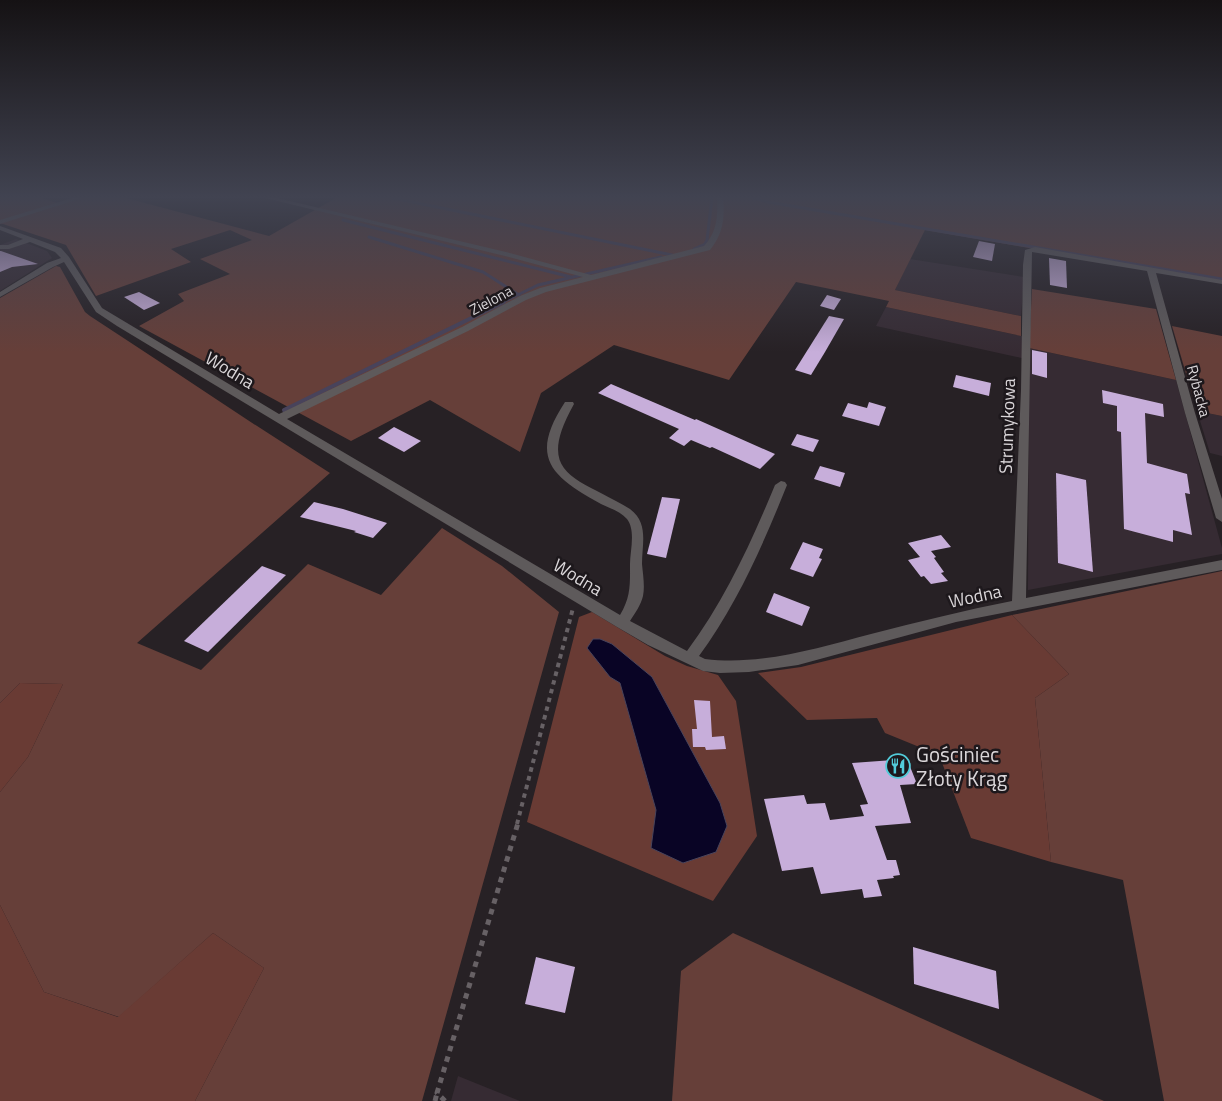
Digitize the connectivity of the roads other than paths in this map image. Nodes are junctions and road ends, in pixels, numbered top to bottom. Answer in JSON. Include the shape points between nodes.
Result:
{"nodes":[{"id":1,"x":56,"y":249,"type":"edge"},
{"id":2,"x":486,"y":249,"type":"edge"},
{"id":3,"x":702,"y":249,"type":"edge"},
{"id":4,"x":66,"y":259,"type":"junction"},
{"id":5,"x":1151,"y":270,"type":"junction"},
{"id":6,"x":591,"y":278,"type":"junction"},
{"id":7,"x":1222,"y":282,"type":"edge"},
{"id":8,"x":0,"y":295,"type":"edge"},
{"id":9,"x":569,"y":404,"type":"dead end"},
{"id":10,"x":278,"y":419,"type":"junction"},
{"id":11,"x":781,"y":485,"type":"dead end"},
{"id":12,"x":1222,"y":518,"type":"edge"},
{"id":13,"x":1222,"y":565,"type":"edge"},
{"id":14,"x":1019,"y":604,"type":"junction"},
{"id":15,"x":622,"y":623,"type":"junction"},
{"id":16,"x":689,"y":659,"type":"junction"}],
"edges":[{"from":1,"to":4,"type":"street","name":"Wodna"},
{"from":2,"to":6,"type":"street"},
{"from":3,"to":6,"type":"street","name":"Zielona"},
{"from":4,"to":8,"type":"street"},
{"from":4,"to":10,"type":"street","name":"Wodna","via":[[99,310]]},
{"from":5,"to":7,"type":"street"},
{"from":5,"to":12,"type":"street","name":"Rybacka"},
{"from":5,"to":14,"type":"street","name":"Strumykowa","via":[[1029,250]]},
{"from":6,"to":10,"type":"street","name":"Zielona","via":[[523,298]]},
{"from":9,"to":15,"type":"street","via":[[557,422],[553,436],[555,466],[566,478],[625,511],[634,520],[637,537],[636,600]]},
{"from":10,"to":15,"type":"street","name":"Wodna"},
{"from":11,"to":16,"type":"street","via":[[743,574],[711,631]]},
{"from":13,"to":14,"type":"street","name":"Wodna"},
{"from":14,"to":16,"type":"street","name":"Wodna","via":[[798,658],[720,667]]},
{"from":15,"to":16,"type":"street","name":"Wodna"}]}
